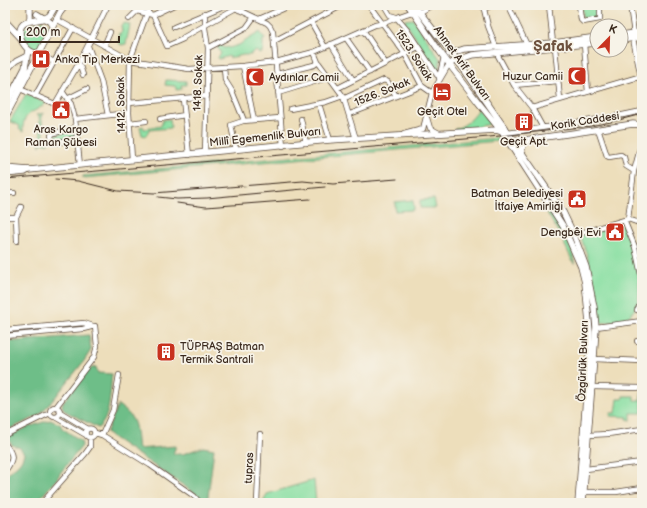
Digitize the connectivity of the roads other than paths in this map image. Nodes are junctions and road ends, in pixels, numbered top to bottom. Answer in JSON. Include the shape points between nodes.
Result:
{"nodes":[{"id":1,"x":30,"y":5,"type":"edge"},
{"id":2,"x":33,"y":5,"type":"edge"},
{"id":3,"x":56,"y":5,"type":"edge"},
{"id":4,"x":64,"y":5,"type":"edge"},
{"id":5,"x":67,"y":5,"type":"edge"},
{"id":6,"x":108,"y":5,"type":"edge"},
{"id":7,"x":150,"y":5,"type":"edge"},
{"id":8,"x":174,"y":5,"type":"edge"},
{"id":9,"x":228,"y":5,"type":"edge"},
{"id":10,"x":247,"y":5,"type":"edge"},
{"id":11,"x":291,"y":5,"type":"edge"},
{"id":12,"x":343,"y":5,"type":"edge"},
{"id":13,"x":369,"y":5,"type":"edge"},
{"id":14,"x":384,"y":5,"type":"edge"},
{"id":15,"x":408,"y":5,"type":"edge"},
{"id":16,"x":414,"y":5,"type":"edge"},
{"id":17,"x":432,"y":5,"type":"edge"},
{"id":18,"x":492,"y":5,"type":"edge"},
{"id":19,"x":508,"y":5,"type":"edge"},
{"id":20,"x":548,"y":5,"type":"edge"},
{"id":21,"x":579,"y":5,"type":"edge"},
{"id":22,"x":600,"y":5,"type":"edge"},
{"id":23,"x":630,"y":5,"type":"edge"},
{"id":24,"x":483,"y":7,"type":"edge"},
{"id":25,"x":238,"y":9,"type":"junction"},
{"id":26,"x":51,"y":12,"type":"junction"},
{"id":27,"x":416,"y":12,"type":"junction"},
{"id":28,"x":59,"y":13,"type":"junction"},
{"id":29,"x":205,"y":13,"type":"junction"},
{"id":30,"x":37,"y":14,"type":"junction"},
{"id":31,"x":146,"y":14,"type":"junction"},
{"id":32,"x":153,"y":15,"type":"junction"},
{"id":33,"x":396,"y":17,"type":"junction"},
{"id":34,"x":44,"y":18,"type":"junction"},
{"id":35,"x":256,"y":18,"type":"junction"},
{"id":36,"x":129,"y":19,"type":"dead end"},
{"id":37,"x":58,"y":20,"type":"junction"},
{"id":38,"x":5,"y":21,"type":"edge"},
{"id":39,"x":28,"y":21,"type":"junction"},
{"id":40,"x":311,"y":22,"type":"junction"},
{"id":41,"x":382,"y":24,"type":"junction"},
{"id":42,"x":205,"y":25,"type":"junction"},
{"id":43,"x":52,"y":26,"type":"junction"},
{"id":44,"x":174,"y":26,"type":"dead end"},
{"id":45,"x":73,"y":28,"type":"junction"},
{"id":46,"x":363,"y":30,"type":"junction"},
{"id":47,"x":110,"y":32,"type":"dead end"},
{"id":48,"x":642,"y":32,"type":"edge"},
{"id":49,"x":629,"y":36,"type":"edge"},
{"id":50,"x":634,"y":36,"type":"junction"},
{"id":51,"x":20,"y":37,"type":"junction"},
{"id":52,"x":642,"y":37,"type":"edge"},
{"id":53,"x":346,"y":38,"type":"junction"},
{"id":54,"x":589,"y":38,"type":"edge"},
{"id":55,"x":629,"y":38,"type":"edge"},
{"id":56,"x":92,"y":39,"type":"junction"},
{"id":57,"x":274,"y":41,"type":"junction"},
{"id":58,"x":331,"y":44,"type":"junction"},
{"id":59,"x":584,"y":44,"type":"junction"},
{"id":60,"x":589,"y":44,"type":"edge"},
{"id":61,"x":445,"y":45,"type":"junction"},
{"id":62,"x":527,"y":45,"type":"junction"},
{"id":63,"x":554,"y":45,"type":"junction"},
{"id":64,"x":88,"y":46,"type":"junction"},
{"id":65,"x":104,"y":46,"type":"junction"},
{"id":66,"x":418,"y":47,"type":"junction"},
{"id":67,"x":208,"y":48,"type":"junction"},
{"id":68,"x":325,"y":48,"type":"junction"},
{"id":69,"x":464,"y":49,"type":"junction"},
{"id":70,"x":496,"y":50,"type":"junction"},
{"id":71,"x":314,"y":52,"type":"junction"},
{"id":72,"x":27,"y":53,"type":"junction"},
{"id":73,"x":38,"y":53,"type":"junction"},
{"id":74,"x":451,"y":53,"type":"junction"},
{"id":75,"x":405,"y":54,"type":"junction"},
{"id":76,"x":469,"y":56,"type":"junction"},
{"id":77,"x":444,"y":57,"type":"junction"},
{"id":78,"x":130,"y":60,"type":"junction"},
{"id":79,"x":456,"y":60,"type":"junction"},
{"id":80,"x":54,"y":62,"type":"junction"},
{"id":81,"x":276,"y":62,"type":"junction"},
{"id":82,"x":318,"y":62,"type":"junction"},
{"id":83,"x":79,"y":63,"type":"junction"},
{"id":84,"x":386,"y":64,"type":"junction"},
{"id":85,"x":449,"y":64,"type":"junction"},
{"id":86,"x":243,"y":66,"type":"junction"},
{"id":87,"x":224,"y":67,"type":"junction"},
{"id":88,"x":208,"y":68,"type":"junction"},
{"id":89,"x":5,"y":72,"type":"edge"},
{"id":90,"x":370,"y":72,"type":"junction"},
{"id":91,"x":466,"y":73,"type":"junction"},
{"id":92,"x":277,"y":74,"type":"junction"},
{"id":93,"x":83,"y":75,"type":"dead end"},
{"id":94,"x":641,"y":76,"type":"edge"},
{"id":95,"x":330,"y":77,"type":"junction"},
{"id":96,"x":438,"y":77,"type":"junction"},
{"id":97,"x":353,"y":80,"type":"junction"},
{"id":98,"x":558,"y":81,"type":"junction"},
{"id":99,"x":642,"y":82,"type":"edge"},
{"id":100,"x":514,"y":85,"type":"junction"},
{"id":101,"x":422,"y":86,"type":"junction"},
{"id":102,"x":5,"y":88,"type":"edge"},
{"id":103,"x":338,"y":88,"type":"junction"},
{"id":104,"x":20,"y":89,"type":"junction"},
{"id":105,"x":87,"y":89,"type":"dead end"},
{"id":106,"x":62,"y":91,"type":"junction"},
{"id":107,"x":588,"y":92,"type":"junction"},
{"id":108,"x":13,"y":93,"type":"junction"},
{"id":109,"x":278,"y":94,"type":"junction"},
{"id":110,"x":432,"y":94,"type":"junction"},
{"id":111,"x":35,"y":96,"type":"junction"},
{"id":112,"x":207,"y":96,"type":"junction"},
{"id":113,"x":396,"y":96,"type":"junction"},
{"id":114,"x":344,"y":97,"type":"junction"},
{"id":115,"x":67,"y":99,"type":"junction"},
{"id":116,"x":183,"y":99,"type":"junction"},
{"id":117,"x":560,"y":99,"type":"junction"},
{"id":118,"x":129,"y":103,"type":"junction"},
{"id":119,"x":55,"y":104,"type":"junction"},
{"id":120,"x":71,"y":104,"type":"junction"},
{"id":121,"x":319,"y":104,"type":"junction"},
{"id":122,"x":5,"y":106,"type":"edge"},
{"id":123,"x":532,"y":108,"type":"junction"},
{"id":124,"x":290,"y":109,"type":"dead end"},
{"id":125,"x":642,"y":111,"type":"edge"},
{"id":126,"x":129,"y":113,"type":"junction"},
{"id":127,"x":350,"y":114,"type":"junction"},
{"id":128,"x":108,"y":115,"type":"junction"},
{"id":129,"x":185,"y":115,"type":"junction"},
{"id":130,"x":426,"y":116,"type":"junction"},
{"id":131,"x":496,"y":116,"type":"junction"},
{"id":132,"x":5,"y":118,"type":"edge"},
{"id":133,"x":280,"y":118,"type":"junction"},
{"id":134,"x":75,"y":119,"type":"junction"},
{"id":135,"x":160,"y":119,"type":"dead end"},
{"id":136,"x":302,"y":119,"type":"dead end"},
{"id":137,"x":243,"y":120,"type":"junction"},
{"id":138,"x":254,"y":120,"type":"junction"},
{"id":139,"x":146,"y":121,"type":"dead end"},
{"id":140,"x":130,"y":123,"type":"junction"},
{"id":141,"x":495,"y":123,"type":"junction"},
{"id":142,"x":642,"y":124,"type":"edge"},
{"id":143,"x":502,"y":125,"type":"joint"},
{"id":144,"x":76,"y":128,"type":"junction"},
{"id":145,"x":423,"y":128,"type":"junction"},
{"id":146,"x":543,"y":128,"type":"junction"},
{"id":147,"x":598,"y":128,"type":"junction"},
{"id":148,"x":485,"y":131,"type":"junction"},
{"id":149,"x":502,"y":132,"type":"junction"},
{"id":150,"x":508,"y":133,"type":"junction"},
{"id":151,"x":442,"y":134,"type":"junction"},
{"id":152,"x":425,"y":135,"type":"junction"},
{"id":153,"x":395,"y":137,"type":"junction"},
{"id":154,"x":77,"y":138,"type":"junction"},
{"id":155,"x":356,"y":139,"type":"junction"},
{"id":156,"x":513,"y":139,"type":"junction"},
{"id":157,"x":531,"y":139,"type":"junction"},
{"id":158,"x":330,"y":140,"type":"junction"},
{"id":159,"x":642,"y":141,"type":"edge"},
{"id":160,"x":306,"y":143,"type":"junction"},
{"id":161,"x":283,"y":146,"type":"junction"},
{"id":162,"x":236,"y":150,"type":"junction"},
{"id":163,"x":521,"y":152,"type":"junction"},
{"id":164,"x":205,"y":153,"type":"junction"},
{"id":165,"x":189,"y":154,"type":"junction"},
{"id":166,"x":132,"y":160,"type":"junction"},
{"id":167,"x":80,"y":165,"type":"junction"},
{"id":168,"x":5,"y":168,"type":"edge"},
{"id":169,"x":29,"y":170,"type":"junction"},
{"id":170,"x":634,"y":171,"type":"junction"},
{"id":171,"x":5,"y":174,"type":"edge"},
{"id":172,"x":14,"y":192,"type":"dead end"},
{"id":173,"x":5,"y":193,"type":"edge"},
{"id":174,"x":552,"y":196,"type":"junction"},
{"id":175,"x":545,"y":200,"type":"junction"},
{"id":176,"x":22,"y":207,"type":"dead end"},
{"id":177,"x":5,"y":217,"type":"edge"},
{"id":178,"x":16,"y":218,"type":"junction"},
{"id":179,"x":626,"y":219,"type":"junction"},
{"id":180,"x":642,"y":224,"type":"edge"},
{"id":181,"x":574,"y":235,"type":"junction"},
{"id":182,"x":17,"y":241,"type":"dead end"},
{"id":183,"x":642,"y":279,"type":"edge"},
{"id":184,"x":642,"y":302,"type":"edge"},
{"id":185,"x":637,"y":310,"type":"dead end"},
{"id":186,"x":642,"y":321,"type":"edge"},
{"id":187,"x":94,"y":326,"type":"junction"},
{"id":188,"x":596,"y":327,"type":"junction"},
{"id":189,"x":5,"y":330,"type":"edge"},
{"id":190,"x":5,"y":336,"type":"edge"},
{"id":191,"x":594,"y":359,"type":"junction"},
{"id":192,"x":642,"y":360,"type":"edge"},
{"id":193,"x":119,"y":375,"type":"dead end"},
{"id":194,"x":592,"y":387,"type":"junction"},
{"id":195,"x":642,"y":388,"type":"edge"},
{"id":196,"x":56,"y":407,"type":"junction"},
{"id":197,"x":60,"y":412,"type":"junction"},
{"id":198,"x":50,"y":413,"type":"junction"},
{"id":199,"x":55,"y":417,"type":"junction"},
{"id":200,"x":88,"y":429,"type":"junction"},
{"id":201,"x":642,"y":429,"type":"edge"},
{"id":202,"x":95,"y":433,"type":"junction"},
{"id":203,"x":260,"y":434,"type":"dead end"},
{"id":204,"x":5,"y":435,"type":"edge"},
{"id":205,"x":102,"y":435,"type":"junction"},
{"id":206,"x":589,"y":435,"type":"junction"},
{"id":207,"x":88,"y":436,"type":"junction"},
{"id":208,"x":5,"y":444,"type":"edge"},
{"id":209,"x":642,"y":462,"type":"edge"},
{"id":210,"x":586,"y":469,"type":"junction"},
{"id":211,"x":5,"y":471,"type":"edge"},
{"id":212,"x":642,"y":488,"type":"edge"},
{"id":213,"x":584,"y":492,"type":"junction"},
{"id":214,"x":45,"y":502,"type":"edge"},
{"id":215,"x":200,"y":503,"type":"edge"},
{"id":216,"x":257,"y":503,"type":"edge"},
{"id":217,"x":578,"y":503,"type":"edge"},
{"id":218,"x":584,"y":503,"type":"edge"}],
"edges":[{"from":1,"to":39,"type":"main road"},
{"from":2,"to":30,"type":"main road"},
{"from":3,"to":26,"type":"main road"},
{"from":4,"to":28,"type":"main road"},
{"from":5,"to":28,"type":"street"},
{"from":6,"to":56,"type":"street"},
{"from":7,"to":31,"type":"street","name":"1412. Sokak"},
{"from":8,"to":32,"type":"street"},
{"from":9,"to":25,"type":"street"},
{"from":9,"to":29,"type":"street"},
{"from":10,"to":25,"type":"street"},
{"from":11,"to":35,"type":"street"},
{"from":12,"to":40,"type":"street"},
{"from":13,"to":41,"type":"street","name":"1523. Sokak"},
{"from":14,"to":33,"type":"street","via":[[390,15]]},
{"from":15,"to":27,"type":"main road","name":"Ahmet Arif Bulvarı"},
{"from":16,"to":27,"type":"main road","name":"Ahmet Arif Bulvarı"},
{"from":17,"to":27,"type":"street"},
{"from":18,"to":24,"type":"street"},
{"from":19,"to":62,"type":"street"},
{"from":20,"to":63,"type":"street"},
{"from":21,"to":22,"type":"street","via":[[583,22],[600,19]]},
{"from":23,"to":50,"type":"street"},
{"from":24,"to":70,"type":"street"},
{"from":25,"to":35,"type":"street"},
{"from":25,"to":42,"type":"street"},
{"from":26,"to":30,"type":"main road","via":[[45,15]]},
{"from":26,"to":34,"type":"main road"},
{"from":27,"to":33,"type":"street"},
{"from":27,"to":61,"type":"main road","name":"Ahmet Arif Bulvarı"},
{"from":27,"to":77,"type":"main road","name":"Ahmet Arif Bulvarı"},
{"from":28,"to":37,"type":"main road"},
{"from":29,"to":42,"type":"street","name":"1418. Sokak"},
{"from":29,"to":44,"type":"street"},
{"from":30,"to":34,"type":"main road"},
{"from":31,"to":32,"type":"street"},
{"from":31,"to":36,"type":"street","via":[[137,11]]},
{"from":31,"to":78,"type":"street","name":"1412. Sokak"},
{"from":32,"to":42,"type":"street","via":[[166,46],[184,39]]},
{"from":33,"to":41,"type":"street"},
{"from":33,"to":66,"type":"street"},
{"from":34,"to":39,"type":"main road"},
{"from":34,"to":43,"type":"main road"},
{"from":35,"to":57,"type":"street","via":[[270,26]]},
{"from":35,"to":67,"type":"street","via":[[246,28]]},
{"from":37,"to":43,"type":"main road"},
{"from":37,"to":45,"type":"street"},
{"from":38,"to":51,"type":"main road"},
{"from":39,"to":51,"type":"main road","via":[[22,26]]},
{"from":40,"to":57,"type":"street"},
{"from":40,"to":68,"type":"street"},
{"from":41,"to":46,"type":"street"},
{"from":41,"to":75,"type":"street","name":"1523. Sokak"},
{"from":42,"to":67,"type":"street","name":"1418. Sokak"},
{"from":43,"to":73,"type":"main road"},
{"from":45,"to":56,"type":"street"},
{"from":45,"to":80,"type":"street"},
{"from":46,"to":53,"type":"street"},
{"from":46,"to":84,"type":"street"},
{"from":47,"to":65,"type":"street"},
{"from":48,"to":50,"type":"main road"},
{"from":49,"to":50,"type":"main road"},
{"from":50,"to":52,"type":"main road"},
{"from":50,"to":55,"type":"main road"},
{"from":50,"to":94,"type":"street"},
{"from":51,"to":72,"type":"main road"},
{"from":53,"to":58,"type":"street"},
{"from":53,"to":90,"type":"street"},
{"from":54,"to":63,"type":"main road"},
{"from":56,"to":64,"type":"street"},
{"from":56,"to":65,"type":"street"},
{"from":57,"to":81,"type":"street"},
{"from":58,"to":68,"type":"street"},
{"from":58,"to":97,"type":"street"},
{"from":59,"to":60,"type":"main road"},
{"from":59,"to":63,"type":"main road"},
{"from":59,"to":107,"type":"street"},
{"from":61,"to":69,"type":"main road"},
{"from":61,"to":74,"type":"main road","name":"Ahmet Arif Bulvarı"},
{"from":62,"to":63,"type":"main road"},
{"from":62,"to":70,"type":"main road"},
{"from":63,"to":70,"type":"main road"},
{"from":63,"to":98,"type":"street"},
{"from":64,"to":83,"type":"street"},
{"from":64,"to":128,"type":"street","via":[[101,81]]},
{"from":65,"to":78,"type":"street"},
{"from":66,"to":75,"type":"street"},
{"from":66,"to":96,"type":"street"},
{"from":67,"to":88,"type":"street","name":"1418. Sokak"},
{"from":68,"to":71,"type":"street"},
{"from":69,"to":70,"type":"main road"},
{"from":69,"to":74,"type":"main road"},
{"from":70,"to":76,"type":"main road"},
{"from":70,"to":100,"type":"street"},
{"from":71,"to":81,"type":"street"},
{"from":71,"to":82,"type":"street"},
{"from":72,"to":73,"type":"main road"},
{"from":72,"to":89,"type":"street"},
{"from":72,"to":108,"type":"main road","via":[[25,68]]},
{"from":73,"to":80,"type":"street"},
{"from":73,"to":104,"type":"main road"},
{"from":74,"to":77,"type":"main road"},
{"from":74,"to":79,"type":"main road","name":"Ahmet Arif Bulvarı"},
{"from":75,"to":84,"type":"street"},
{"from":75,"to":101,"type":"street","name":"1523. Sokak"},
{"from":76,"to":79,"type":"main road"},
{"from":76,"to":91,"type":"main road","via":[[465,63]]},
{"from":77,"to":85,"type":"main road","name":"Ahmet Arif Bulvarı"},
{"from":77,"to":96,"type":"street"},
{"from":78,"to":88,"type":"street","via":[[183,68]]},
{"from":78,"to":118,"type":"street","name":"1412. Sokak"},
{"from":79,"to":85,"type":"main road"},
{"from":79,"to":91,"type":"main road","name":"Ahmet Arif Bulvarı"},
{"from":80,"to":111,"type":"street"},
{"from":81,"to":86,"type":"street"},
{"from":81,"to":92,"type":"street"},
{"from":82,"to":92,"type":"street"},
{"from":82,"to":95,"type":"street"},
{"from":83,"to":93,"type":"street"},
{"from":83,"to":106,"type":"street"},
{"from":84,"to":90,"type":"street"},
{"from":85,"to":96,"type":"street"},
{"from":85,"to":141,"type":"main road","name":"Ahmet Arif Bulvarı"},
{"from":86,"to":87,"type":"street"},
{"from":86,"to":138,"type":"street"},
{"from":87,"to":88,"type":"street"},
{"from":87,"to":137,"type":"street","via":[[225,80]]},
{"from":88,"to":112,"type":"street","name":"1418. Sokak"},
{"from":90,"to":97,"type":"street"},
{"from":91,"to":131,"type":"main road","name":"Ahmet Arif Bulvarı"},
{"from":92,"to":109,"type":"street"},
{"from":94,"to":99,"type":"street"},
{"from":94,"to":107,"type":"street"},
{"from":95,"to":103,"type":"street"},
{"from":95,"to":109,"type":"street"},
{"from":96,"to":110,"type":"street"},
{"from":97,"to":103,"type":"street"},
{"from":98,"to":100,"type":"street"},
{"from":98,"to":117,"type":"street"},
{"from":100,"to":123,"type":"street"},
{"from":101,"to":110,"type":"street","name":"1523. Sokak"},
{"from":101,"to":113,"type":"street","name":"1526. Sokak"},
{"from":102,"to":108,"type":"street"},
{"from":103,"to":114,"type":"street"},
{"from":104,"to":111,"type":"street"},
{"from":104,"to":132,"type":"main road"},
{"from":105,"to":115,"type":"street"},
{"from":106,"to":115,"type":"street"},
{"from":106,"to":119,"type":"street"},
{"from":107,"to":117,"type":"street"},
{"from":108,"to":122,"type":"main road"},
{"from":109,"to":133,"type":"street"},
{"from":110,"to":130,"type":"street"},
{"from":111,"to":119,"type":"street"},
{"from":112,"to":116,"type":"street"},
{"from":112,"to":164,"type":"street","name":"1418. Sokak"},
{"from":113,"to":114,"type":"street","via":[[384,80]]},
{"from":113,"to":127,"type":"street","name":"1526. Sokak"},
{"from":114,"to":121,"type":"street"},
{"from":114,"to":127,"type":"street"},
{"from":115,"to":120,"type":"street"},
{"from":116,"to":118,"type":"street"},
{"from":116,"to":129,"type":"street"},
{"from":117,"to":123,"type":"street"},
{"from":118,"to":126,"type":"street","name":"1412. Sokak"},
{"from":119,"to":120,"type":"street"},
{"from":120,"to":134,"type":"street"},
{"from":121,"to":124,"type":"street"},
{"from":121,"to":158,"type":"street"},
{"from":123,"to":146,"type":"street"},
{"from":125,"to":146,"type":"street"},
{"from":126,"to":128,"type":"street"},
{"from":126,"to":140,"type":"street","name":"1412. Sokak"},
{"from":127,"to":155,"type":"street"},
{"from":128,"to":134,"type":"street"},
{"from":129,"to":135,"type":"street"},
{"from":129,"to":165,"type":"street"},
{"from":130,"to":145,"type":"street"},
{"from":130,"to":151,"type":"street","via":[[430,128]]},
{"from":131,"to":141,"type":"main road"},
{"from":131,"to":143,"type":"main road","name":"Ahmet Arif Bulvarı"},
{"from":133,"to":138,"type":"street"},
{"from":133,"to":161,"type":"street"},
{"from":134,"to":144,"type":"street"},
{"from":136,"to":160,"type":"street"},
{"from":137,"to":138,"type":"street"},
{"from":137,"to":162,"type":"street","via":[[232,125]]},
{"from":139,"to":140,"type":"street"},
{"from":140,"to":166,"type":"street","name":"1412. Sokak"},
{"from":141,"to":148,"type":"main road"},
{"from":141,"to":149,"type":"main road","name":"Ahmet Arif Bulvarı"},
{"from":142,"to":147,"type":"main road","name":"Korik Caddesi"},
{"from":143,"to":150,"type":"main road","name":"Özgürlük Bulvarı"},
{"from":144,"to":154,"type":"street"},
{"from":144,"to":154,"type":"street","via":[[51,134],[52,142],[55,143]]},
{"from":145,"to":152,"type":"street","via":[[427,131]]},
{"from":145,"to":153,"type":"street"},
{"from":146,"to":150,"type":"street"},
{"from":147,"to":157,"type":"main road","name":"Korik Caddesi","via":[[574,134]]},
{"from":147,"to":170,"type":"street","via":[[607,156],[621,155],[626,166]]},
{"from":148,"to":149,"type":"main road","name":"Millî Egemenlik Bulvarı"},
{"from":148,"to":151,"type":"main road","name":"Millî Egemenlik Bulvarı"},
{"from":149,"to":175,"type":"main road","name":"Özgürlük Bulvarı"},
{"from":150,"to":156,"type":"main road","name":"Özgürlük Bulvarı"},
{"from":151,"to":152,"type":"main road","name":"Millî Egemenlik Bulvarı"},
{"from":152,"to":153,"type":"main road","name":"Millî Egemenlik Bulvarı"},
{"from":153,"to":155,"type":"main road","name":"Millî Egemenlik Bulvarı"},
{"from":154,"to":167,"type":"street"},
{"from":155,"to":158,"type":"main road","name":"Millî Egemenlik Bulvarı"},
{"from":156,"to":157,"type":"main road","name":"Korik Caddesi"},
{"from":156,"to":163,"type":"main road","name":"Özgürlük Bulvarı"},
{"from":157,"to":163,"type":"main road","via":[[524,144]]},
{"from":158,"to":160,"type":"main road","name":"Millî Egemenlik Bulvarı"},
{"from":159,"to":170,"type":"street"},
{"from":160,"to":161,"type":"main road","name":"Millî Egemenlik Bulvarı"},
{"from":161,"to":162,"type":"main road","name":"Millî Egemenlik Bulvarı"},
{"from":162,"to":164,"type":"main road","name":"Millî Egemenlik Bulvarı"},
{"from":163,"to":174,"type":"main road","name":"Özgürlük Bulvarı"},
{"from":164,"to":165,"type":"main road","name":"Millî Egemenlik Bulvarı"},
{"from":165,"to":166,"type":"main road","name":"Millî Egemenlik Bulvarı"},
{"from":166,"to":167,"type":"main road","name":"Millî Egemenlik Bulvarı"},
{"from":167,"to":169,"type":"main road","name":"Millî Egemenlik Bulvarı"},
{"from":168,"to":169,"type":"main road"},
{"from":169,"to":171,"type":"main road"},
{"from":170,"to":179,"type":"street"},
{"from":172,"to":173,"type":"street"},
{"from":174,"to":175,"type":"main road"},
{"from":174,"to":181,"type":"main road","name":"Özgürlük Bulvarı"},
{"from":175,"to":217,"type":"main road","name":"Özgürlük Bulvarı","via":[[563,226],[578,260],[587,301],[590,357]]},
{"from":176,"to":178,"type":"street"},
{"from":177,"to":178,"type":"street"},
{"from":178,"to":182,"type":"street"},
{"from":179,"to":180,"type":"street"},
{"from":179,"to":181,"type":"street"},
{"from":179,"to":183,"type":"street"},
{"from":181,"to":188,"type":"main road","name":"Özgürlük Bulvarı","via":[[588,274]]},
{"from":184,"to":185,"type":"street"},
{"from":186,"to":188,"type":"street"},
{"from":187,"to":189,"type":"street","via":[[84,323]]},
{"from":187,"to":190,"type":"street"},
{"from":187,"to":196,"type":"street","via":[[97,346],[94,357]]},
{"from":188,"to":191,"type":"main road","name":"Özgürlük Bulvarı"},
{"from":191,"to":192,"type":"street"},
{"from":191,"to":194,"type":"main road","name":"Özgürlük Bulvarı"},
{"from":193,"to":205,"type":"street","via":[[113,410]]},
{"from":194,"to":195,"type":"street"},
{"from":194,"to":206,"type":"main road","name":"Özgürlük Bulvarı"},
{"from":196,"to":197,"type":"street"},
{"from":196,"to":198,"type":"street","via":[[52,408]]},
{"from":197,"to":199,"type":"street"},
{"from":197,"to":200,"type":"street"},
{"from":198,"to":199,"type":"street"},
{"from":198,"to":204,"type":"street"},
{"from":199,"to":207,"type":"street"},
{"from":200,"to":202,"type":"street","via":[[93,429]]},
{"from":200,"to":207,"type":"street"},
{"from":201,"to":206,"type":"street"},
{"from":202,"to":205,"type":"street"},
{"from":202,"to":207,"type":"street","via":[[94,436]]},
{"from":203,"to":216,"type":"street","name":"tupras"},
{"from":205,"to":215,"type":"street","via":[[194,496]]},
{"from":206,"to":210,"type":"main road","name":"Özgürlük Bulvarı"},
{"from":207,"to":214,"type":"street","via":[[90,447]]},
{"from":208,"to":211,"type":"street","via":[[12,454],[12,460]]},
{"from":209,"to":210,"type":"street"},
{"from":210,"to":213,"type":"main road","name":"Özgürlük Bulvarı"},
{"from":212,"to":213,"type":"street","via":[[616,492]]},
{"from":213,"to":218,"type":"main road","name":"Özgürlük Bulvarı"}]}
